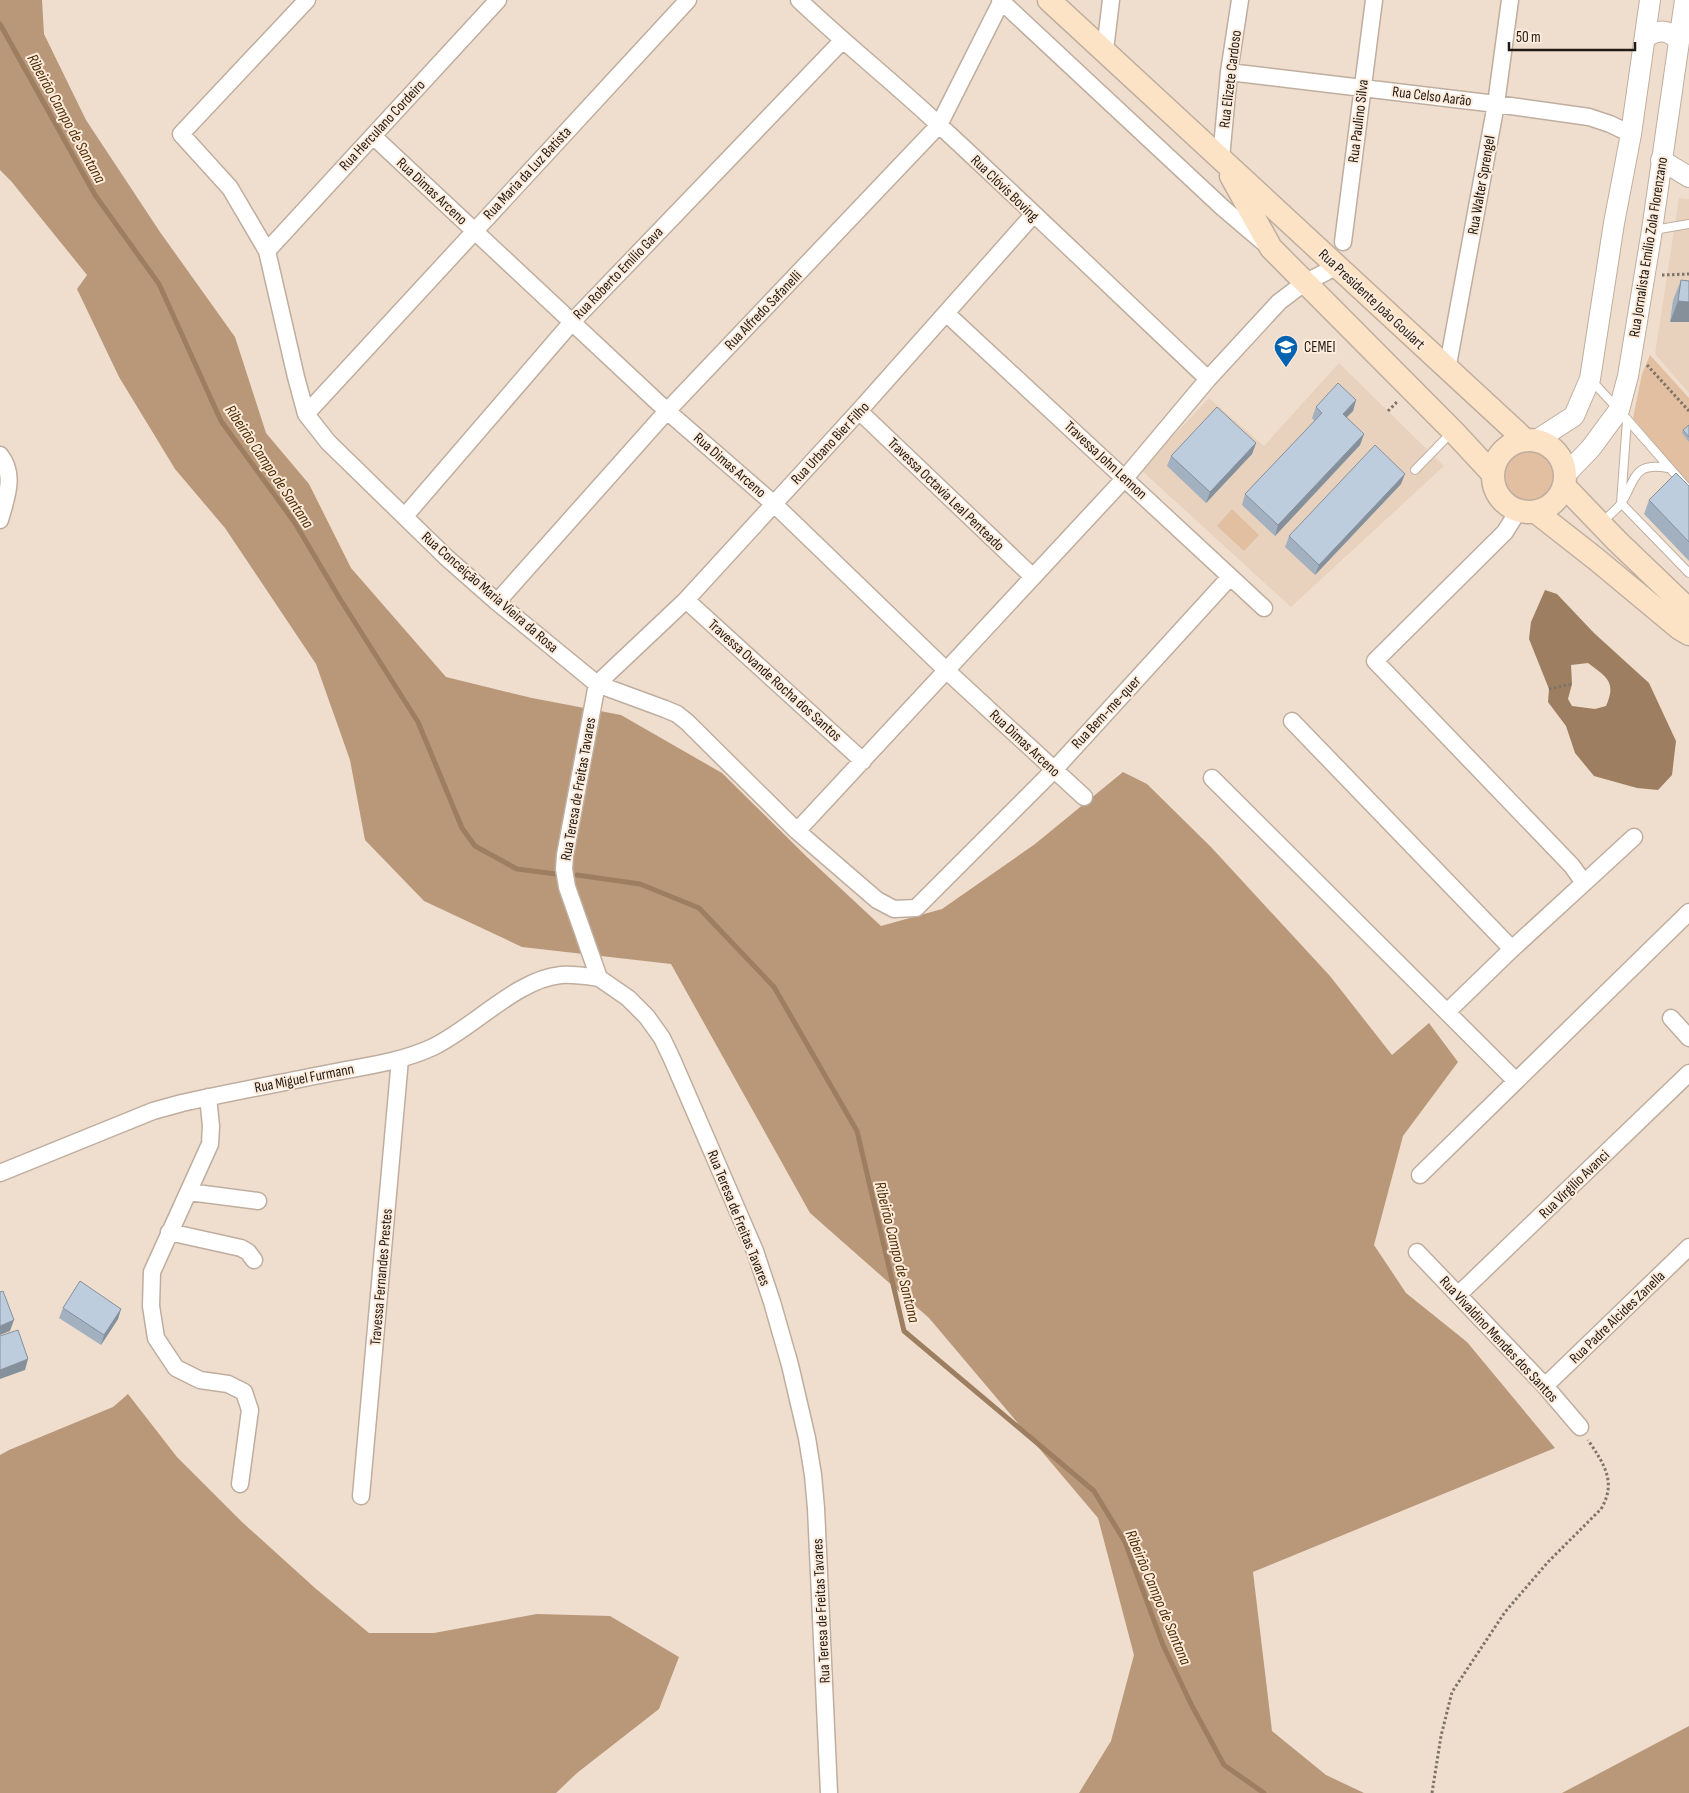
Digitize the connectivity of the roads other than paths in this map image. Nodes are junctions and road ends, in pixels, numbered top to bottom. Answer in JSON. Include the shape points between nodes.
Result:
{"nodes":[{"id":1,"x":306,"y":0,"type":"edge"},
{"id":2,"x":498,"y":0,"type":"edge"},
{"id":3,"x":688,"y":0,"type":"edge"},
{"id":4,"x":800,"y":0,"type":"edge"},
{"id":5,"x":1001,"y":0,"type":"edge"},
{"id":6,"x":1049,"y":0,"type":"edge"},
{"id":7,"x":1111,"y":0,"type":"edge"},
{"id":8,"x":1240,"y":0,"type":"edge"},
{"id":9,"x":1374,"y":0,"type":"edge"},
{"id":10,"x":1510,"y":0,"type":"edge"},
{"id":11,"x":1650,"y":0,"type":"edge"},
{"id":12,"x":1685,"y":0,"type":"edge"},
{"id":13,"x":1645,"y":37,"type":"junction"},
{"id":14,"x":842,"y":40,"type":"junction"},
{"id":15,"x":1679,"y":41,"type":"junction"},
{"id":16,"x":1104,"y":50,"type":"junction"},
{"id":17,"x":1229,"y":72,"type":"junction"},
{"id":18,"x":1362,"y":88,"type":"junction"},
{"id":19,"x":1496,"y":104,"type":"junction"},
{"id":20,"x":939,"y":125,"type":"junction"},
{"id":21,"x":1631,"y":134,"type":"junction"},
{"id":22,"x":373,"y":136,"type":"junction"},
{"id":23,"x":1221,"y":158,"type":"junction"},
{"id":24,"x":1661,"y":160,"type":"junction"},
{"id":25,"x":1689,"y":177,"type":"edge"},
{"id":26,"x":1033,"y":215,"type":"junction"},
{"id":27,"x":1689,"y":224,"type":"edge"},
{"id":28,"x":474,"y":230,"type":"junction"},
{"id":29,"x":1652,"y":230,"type":"junction"},
{"id":30,"x":1343,"y":242,"type":"dead end"},
{"id":31,"x":1271,"y":248,"type":"junction"},
{"id":32,"x":267,"y":251,"type":"junction"},
{"id":33,"x":1349,"y":276,"type":"junction"},
{"id":34,"x":1304,"y":283,"type":"junction"},
{"id":35,"x":947,"y":314,"type":"junction"},
{"id":36,"x":572,"y":322,"type":"junction"},
{"id":37,"x":1447,"y":370,"type":"junction"},
{"id":38,"x":1208,"y":379,"type":"junction"},
{"id":39,"x":1590,"y":379,"type":"junction"},
{"id":40,"x":668,"y":411,"type":"junction"},
{"id":41,"x":859,"y":411,"type":"junction"},
{"id":42,"x":306,"y":414,"type":"junction"},
{"id":43,"x":1623,"y":415,"type":"junction"},
{"id":44,"x":1453,"y":431,"type":"junction"},
{"id":45,"x":1530,"y":440,"type":"junction"},
{"id":46,"x":0,"y":455,"type":"edge"},
{"id":47,"x":1668,"y":468,"type":"junction"},
{"id":48,"x":1415,"y":470,"type":"dead end"},
{"id":49,"x":1492,"y":474,"type":"junction"},
{"id":50,"x":1125,"y":478,"type":"junction"},
{"id":51,"x":1565,"y":480,"type":"junction"},
{"id":52,"x":1689,"y":490,"type":"edge"},
{"id":53,"x":1621,"y":503,"type":"junction"},
{"id":54,"x":774,"y":504,"type":"junction"},
{"id":55,"x":1527,"y":512,"type":"junction"},
{"id":56,"x":405,"y":516,"type":"junction"},
{"id":57,"x":0,"y":520,"type":"edge"},
{"id":58,"x":1600,"y":523,"type":"junction"},
{"id":59,"x":1689,"y":573,"type":"edge"},
{"id":60,"x":1230,"y":577,"type":"junction"},
{"id":61,"x":1033,"y":578,"type":"junction"},
{"id":62,"x":686,"y":600,"type":"junction"},
{"id":63,"x":497,"y":602,"type":"junction"},
{"id":64,"x":1264,"y":608,"type":"dead end"},
{"id":65,"x":1689,"y":610,"type":"edge"},
{"id":66,"x":1689,"y":634,"type":"edge"},
{"id":67,"x":947,"y":671,"type":"junction"},
{"id":68,"x":597,"y":684,"type":"junction"},
{"id":69,"x":1292,"y":722,"type":"dead end"},
{"id":70,"x":863,"y":761,"type":"junction"},
{"id":71,"x":1054,"y":770,"type":"junction"},
{"id":72,"x":1212,"y":778,"type":"dead end"},
{"id":73,"x":1084,"y":797,"type":"dead end"},
{"id":74,"x":797,"y":831,"type":"junction"},
{"id":75,"x":1634,"y":837,"type":"dead end"},
{"id":76,"x":1584,"y":883,"type":"junction"},
{"id":77,"x":916,"y":908,"type":"joint"},
{"id":78,"x":1689,"y":912,"type":"edge"},
{"id":79,"x":1512,"y":950,"type":"junction"},
{"id":80,"x":599,"y":978,"type":"junction"},
{"id":81,"x":1447,"y":1012,"type":"junction"},
{"id":82,"x":1671,"y":1018,"type":"dead end"},
{"id":83,"x":1689,"y":1038,"type":"edge"},
{"id":84,"x":400,"y":1058,"type":"junction"},
{"id":85,"x":1689,"y":1073,"type":"edge"},
{"id":86,"x":1516,"y":1081,"type":"junction"},
{"id":87,"x":208,"y":1097,"type":"junction"},
{"id":88,"x":0,"y":1173,"type":"edge"},
{"id":89,"x":1420,"y":1175,"type":"dead end"},
{"id":90,"x":189,"y":1192,"type":"junction"},
{"id":91,"x":258,"y":1202,"type":"dead end"},
{"id":92,"x":169,"y":1232,"type":"junction"},
{"id":93,"x":1689,"y":1247,"type":"edge"},
{"id":94,"x":1417,"y":1252,"type":"dead end"},
{"id":95,"x":254,"y":1260,"type":"dead end"},
{"id":96,"x":1458,"y":1295,"type":"junction"},
{"id":97,"x":1545,"y":1386,"type":"junction"},
{"id":98,"x":1580,"y":1427,"type":"road end"},
{"id":99,"x":240,"y":1484,"type":"dead end"},
{"id":100,"x":361,"y":1496,"type":"dead end"},
{"id":101,"x":829,"y":1793,"type":"edge"}],
"edges":[{"from":1,"to":32,"type":"street","name":"Rua Conceição Maria Vieira da Rosa","via":[[181,134],[230,188]]},
{"from":2,"to":22,"type":"street","name":"Rua Herculano Cordeiro"},
{"from":3,"to":28,"type":"street","name":"Rua Maria da Luz Batista"},
{"from":4,"to":14,"type":"street","name":"Rua Clóvis Boving"},
{"from":5,"to":20,"type":"street","name":"Rua Alfredo Safanelli"},
{"from":5,"to":31,"type":"street","name":"Rua Presidente João Goulart","via":[[1223,208]]},
{"from":6,"to":16,"type":"main road","name":"Rua Presidente João Goulart"},
{"from":7,"to":16,"type":"street"},
{"from":8,"to":17,"type":"street","name":"Rua Elizete Cardoso"},
{"from":9,"to":18,"type":"street","name":"Rua Paulino Silva"},
{"from":10,"to":19,"type":"street","name":"Rua Walter Sprengel"},
{"from":11,"to":13,"type":"street"},
{"from":12,"to":15,"type":"street","name":"Rua Jornalista Emílio Zola Florenzano"},
{"from":13,"to":15,"type":"street","via":[[1664,31]]},
{"from":13,"to":21,"type":"street"},
{"from":14,"to":20,"type":"street","name":"Rua Clóvis Boving"},
{"from":14,"to":36,"type":"street","name":"Rua Roberto Emílio Gava"},
{"from":15,"to":24,"type":"street","name":"Rua Jornalista Emílio Zola Florenzano"},
{"from":16,"to":23,"type":"main road","name":"Rua Presidente João Goulart"},
{"from":17,"to":18,"type":"street","name":"Rua Celso Aarão"},
{"from":17,"to":23,"type":"street","name":"Rua Elizete Cardoso"},
{"from":18,"to":19,"type":"street","name":"Rua Celso Aarão"},
{"from":18,"to":30,"type":"street","name":"Rua Paulino Silva"},
{"from":19,"to":21,"type":"street","name":"Rua Celso Aarão","via":[[1589,117]]},
{"from":19,"to":37,"type":"street","name":"Rua Walter Sprengel"},
{"from":20,"to":26,"type":"street","name":"Rua Clóvis Boving"},
{"from":20,"to":40,"type":"street","name":"Rua Alfredo Safanelli"},
{"from":21,"to":39,"type":"street"},
{"from":22,"to":28,"type":"street","name":"Rua Dimas Arceno"},
{"from":22,"to":32,"type":"street","name":"Rua Herculano Cordeiro"},
{"from":23,"to":31,"type":"main road","name":"Rua Presidente João Goulart"},
{"from":23,"to":33,"type":"main road","name":"Rua Presidente João Goulart"},
{"from":24,"to":25,"type":"street"},
{"from":24,"to":29,"type":"street","name":"Rua Jornalista Emílio Zola Florenzano"},
{"from":26,"to":35,"type":"street","name":"Rua Urbano Bier Filho"},
{"from":26,"to":38,"type":"street","name":"Rua Clóvis Boving"},
{"from":27,"to":29,"type":"lane"},
{"from":28,"to":36,"type":"street","name":"Rua Dimas Arceno"},
{"from":28,"to":42,"type":"street","name":"Rua Maria da Luz Batista"},
{"from":29,"to":43,"type":"street","name":"Rua Jornalista Emílio Zola Florenzano"},
{"from":31,"to":34,"type":"main road","name":"Rua Presidente João Goulart"},
{"from":32,"to":42,"type":"street","name":"Rua Conceição Maria Vieira da Rosa"},
{"from":33,"to":34,"type":"street","via":[[1331,269]]},
{"from":33,"to":37,"type":"main road","name":"Rua Presidente João Goulart"},
{"from":34,"to":38,"type":"street","via":[[1279,302]]},
{"from":34,"to":44,"type":"main road","name":"Rua Presidente João Goulart"},
{"from":35,"to":41,"type":"street","name":"Rua Urbano Bier Filho"},
{"from":35,"to":50,"type":"street","name":"Travessa John Lennon"},
{"from":36,"to":40,"type":"street","name":"Rua Dimas Arceno"},
{"from":36,"to":56,"type":"street","name":"Rua Roberto Emílio Gava"},
{"from":37,"to":45,"type":"main road","name":"Rua Presidente João Goulart"},
{"from":38,"to":50,"type":"street"},
{"from":39,"to":43,"type":"lane"},
{"from":39,"to":45,"type":"street","via":[[1574,416]]},
{"from":40,"to":54,"type":"street","name":"Rua Dimas Arceno"},
{"from":40,"to":63,"type":"street","name":"Rua Alfredo Safanelli"},
{"from":41,"to":54,"type":"street","name":"Rua Urbano Bier Filho"},
{"from":41,"to":61,"type":"street","name":"Travessa Octavia Leal Penteado"},
{"from":42,"to":56,"type":"street","name":"Rua Conceição Maria Vieira da Rosa","via":[[328,442]]},
{"from":43,"to":47,"type":"lane"},
{"from":43,"to":51,"type":"street","name":"Rua Jornalista Emílio Zola Florenzano"},
{"from":43,"to":53,"type":"lane"},
{"from":44,"to":48,"type":"lane"},
{"from":44,"to":49,"type":"main road","name":"Rua Presidente João Goulart"},
{"from":45,"to":49,"type":"main road","via":[[1512,443],[1502,451]]},
{"from":45,"to":51,"type":"main road","name":"Rua Presidente João Goulart","via":[[1548,444],[1557,452],[1563,462]]},
{"from":46,"to":57,"type":"street","via":[[10,480]]},
{"from":47,"to":52,"type":"lane"},
{"from":47,"to":53,"type":"lane","via":[[1643,469],[1632,478]]},
{"from":49,"to":55,"type":"main road","name":"Rua Presidente João Goulart","via":[[1493,486],[1507,506]]},
{"from":50,"to":60,"type":"street","name":"Travessa John Lennon"},
{"from":50,"to":61,"type":"street"},
{"from":51,"to":55,"type":"main road","via":[[1554,503],[1546,509]]},
{"from":51,"to":58,"type":"main road","name":"Rua Presidente João Goulart"},
{"from":53,"to":58,"type":"lane"},
{"from":53,"to":59,"type":"lane"},
{"from":54,"to":62,"type":"street","name":"Rua Urbano Bier Filho"},
{"from":54,"to":67,"type":"street","name":"Rua Dimas Arceno"},
{"from":55,"to":66,"type":"main road","name":"Rua Presidente João Goulart","via":[[1596,559]]},
{"from":55,"to":76,"type":"street","via":[[1375,661],[1572,866]]},
{"from":56,"to":63,"type":"street","name":"Rua Conceição Maria Vieira da Rosa"},
{"from":58,"to":65,"type":"main road","name":"Rua Presidente João Goulart"},
{"from":60,"to":64,"type":"street","name":"Travessa John Lennon"},
{"from":60,"to":71,"type":"street","name":"Rua Bem-me-quer"},
{"from":61,"to":67,"type":"street"},
{"from":62,"to":68,"type":"street","name":"Rua Urbano Bier Filho"},
{"from":62,"to":70,"type":"street","name":"Travessa Ovande Rocha dos Santos"},
{"from":63,"to":68,"type":"street","name":"Rua Conceição Maria Vieira da Rosa"},
{"from":67,"to":70,"type":"street"},
{"from":67,"to":71,"type":"street","name":"Rua Dimas Arceno"},
{"from":68,"to":74,"type":"street","name":"Rua Conceição Maria Vieira da Rosa","via":[[677,714]]},
{"from":68,"to":80,"type":"street","name":"Rua Teresa de Freitas Tavares","via":[[564,869],[574,912]]},
{"from":69,"to":79,"type":"street"},
{"from":70,"to":74,"type":"street"},
{"from":71,"to":73,"type":"street","name":"Rua Dimas Arceno"},
{"from":71,"to":77,"type":"street","name":"Rua Bem-me-quer"},
{"from":72,"to":81,"type":"street"},
{"from":74,"to":77,"type":"street","name":"Rua Conceição Maria Vieira da Rosa","via":[[877,900],[894,909]]},
{"from":75,"to":76,"type":"street"},
{"from":76,"to":79,"type":"street"},
{"from":78,"to":86,"type":"street"},
{"from":79,"to":81,"type":"street"},
{"from":80,"to":84,"type":"street","name":"Rua Miguel Furmann","via":[[560,975],[543,979],[524,987],[448,1039]]},
{"from":80,"to":101,"type":"street","name":"Rua Teresa de Freitas Tavares","via":[[628,998],[662,1038],[755,1251],[787,1356],[813,1475]]},
{"from":81,"to":86,"type":"street"},
{"from":82,"to":83,"type":"street"},
{"from":84,"to":87,"type":"street","name":"Rua Miguel Furmann"},
{"from":84,"to":100,"type":"street","name":"Travessa Fernandes Prestes"},
{"from":85,"to":96,"type":"street","name":"Rua Virgílio Avanci"},
{"from":86,"to":89,"type":"street"},
{"from":87,"to":88,"type":"street","name":"Rua Miguel Furmann","via":[[153,1111]]},
{"from":87,"to":90,"type":"street","via":[[210,1144]]},
{"from":90,"to":91,"type":"street"},
{"from":90,"to":92,"type":"street"},
{"from":92,"to":95,"type":"street","via":[[241,1248]]},
{"from":92,"to":99,"type":"street","via":[[152,1272],[151,1306],[156,1338],[176,1368],[200,1380],[228,1384],[244,1392],[250,1410]]},
{"from":93,"to":97,"type":"street","name":"Rua Padre Alcides Zanella"},
{"from":94,"to":96,"type":"street","name":"Rua Vivaldino Mendes dos Santos"},
{"from":96,"to":97,"type":"street","name":"Rua Vivaldino Mendes dos Santos"},
{"from":97,"to":98,"type":"street","name":"Rua Vivaldino Mendes dos Santos"}]}
